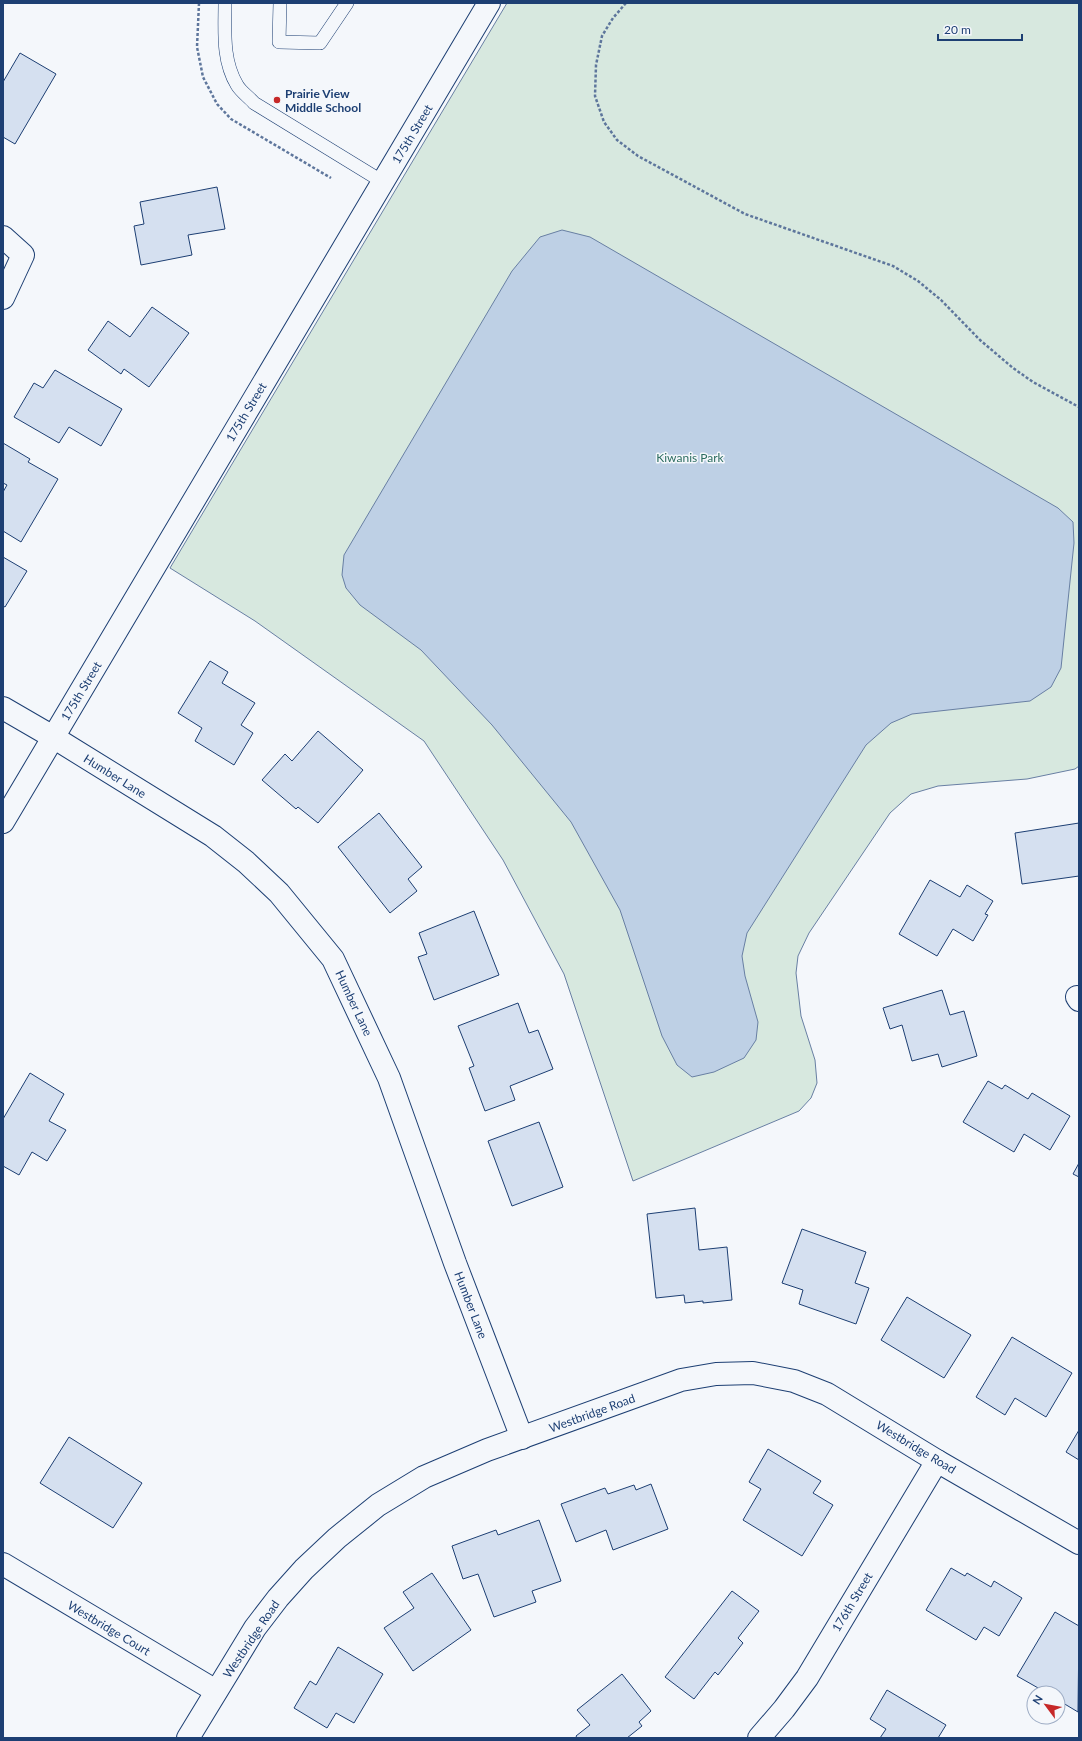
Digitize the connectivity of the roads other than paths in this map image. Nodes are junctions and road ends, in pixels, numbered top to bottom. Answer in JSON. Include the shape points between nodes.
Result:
{"nodes":[{"id":1,"x":225,"y":3,"type":"edge"},
{"id":2,"x":280,"y":3,"type":"edge"},
{"id":3,"x":347,"y":3,"type":"edge"},
{"id":4,"x":489,"y":3,"type":"edge"},
{"id":5,"x":383,"y":182,"type":"junction"},
{"id":6,"x":3,"y":237,"type":"edge"},
{"id":7,"x":3,"y":298,"type":"edge"},
{"id":8,"x":3,"y":708,"type":"edge"},
{"id":9,"x":53,"y":737,"type":"junction"},
{"id":10,"x":3,"y":822,"type":"edge"},
{"id":11,"x":522,"y":1438,"type":"junction"},
{"id":12,"x":937,"y":1461,"type":"junction"},
{"id":13,"x":1079,"y":1543,"type":"edge"},
{"id":14,"x":3,"y":1564,"type":"edge"},
{"id":15,"x":216,"y":1691,"type":"junction"},
{"id":16,"x":188,"y":1738,"type":"edge"},
{"id":17,"x":759,"y":1738,"type":"edge"}],
"edges":[{"from":1,"to":5,"type":"lane","via":[[225,42],[229,69],[238,86],[254,103]]},
{"from":2,"to":3,"type":"lane","via":[[279,42],[320,43]]},
{"from":4,"to":5,"type":"street","name":"175th Street"},
{"from":5,"to":9,"type":"street","name":"175th Street"},
{"from":6,"to":7,"type":"street","via":[[23,255]]},
{"from":8,"to":9,"type":"street","name":"Humber Lane"},
{"from":9,"to":10,"type":"street","name":"175th Street"},
{"from":9,"to":11,"type":"street","name":"Humber Lane","via":[[213,836],[279,893],[333,959],[389,1078],[455,1264]]},
{"from":11,"to":12,"type":"street","name":"Westbridge Road","via":[[681,1380],[716,1374],[753,1373],[794,1381],[827,1394]]},
{"from":11,"to":15,"type":"street","name":"Westbridge Road","via":[[424,1477],[378,1505],[337,1538],[278,1598],[255,1628]]},
{"from":12,"to":13,"type":"street","name":"Westbridge Road"},
{"from":12,"to":17,"type":"street","name":"176th Street","via":[[806,1678]]},
{"from":14,"to":15,"type":"street","name":"Westbridge Court"},
{"from":15,"to":16,"type":"street","name":"Westbridge Road"}]}
